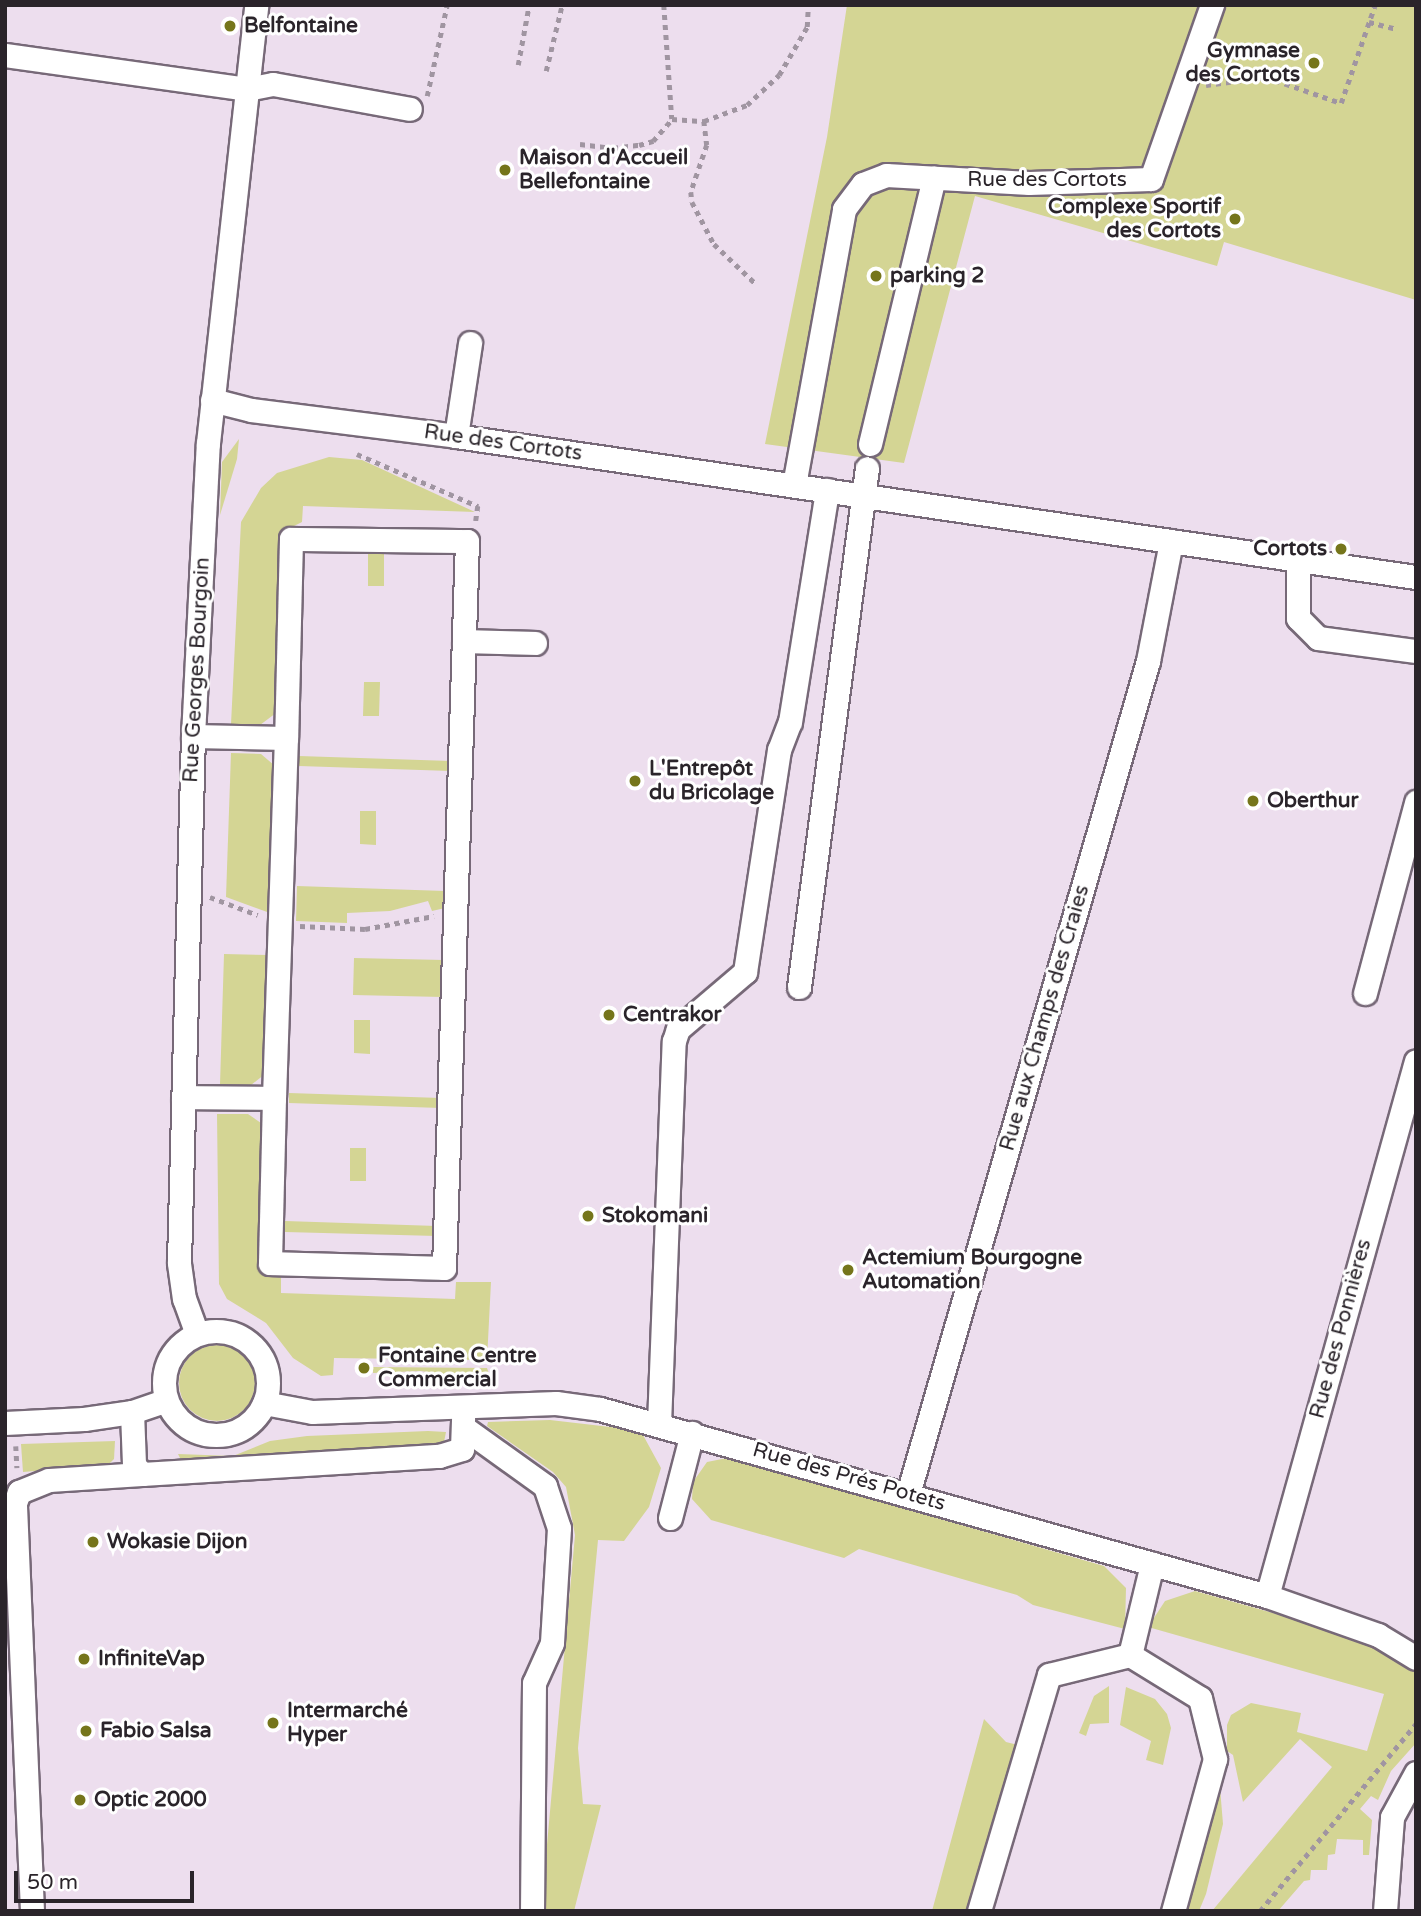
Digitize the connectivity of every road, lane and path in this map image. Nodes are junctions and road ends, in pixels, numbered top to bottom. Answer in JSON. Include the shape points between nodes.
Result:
{"nodes":[{"id":1,"x":256,"y":5,"type":"edge"},
{"id":2,"x":447,"y":5,"type":"edge"},
{"id":3,"x":529,"y":5,"type":"edge"},
{"id":4,"x":562,"y":5,"type":"edge"},
{"id":5,"x":664,"y":5,"type":"edge"},
{"id":6,"x":808,"y":5,"type":"edge"},
{"id":7,"x":1212,"y":5,"type":"edge"},
{"id":8,"x":1375,"y":5,"type":"edge"},
{"id":9,"x":1369,"y":22,"type":"junction"},
{"id":10,"x":1396,"y":29,"type":"dead end"},
{"id":11,"x":5,"y":55,"type":"edge"},
{"id":12,"x":518,"y":65,"type":"dead end"},
{"id":13,"x":546,"y":71,"type":"dead end"},
{"id":14,"x":247,"y":89,"type":"junction"},
{"id":15,"x":1182,"y":91,"type":"junction"},
{"id":16,"x":410,"y":108,"type":"joint"},
{"id":17,"x":672,"y":119,"type":"junction"},
{"id":18,"x":704,"y":121,"type":"junction"},
{"id":19,"x":580,"y":144,"type":"dead end"},
{"id":20,"x":934,"y":178,"type":"junction"},
{"id":21,"x":756,"y":284,"type":"dead end"},
{"id":22,"x":470,"y":343,"type":"dead end"},
{"id":23,"x":212,"y":400,"type":"junction"},
{"id":24,"x":456,"y":436,"type":"junction"},
{"id":25,"x":870,"y":444,"type":"dead end"},
{"id":26,"x":357,"y":454,"type":"dead end"},
{"id":27,"x":867,"y":468,"type":"dead end"},
{"id":28,"x":794,"y":485,"type":"junction"},
{"id":29,"x":827,"y":490,"type":"junction"},
{"id":30,"x":866,"y":496,"type":"junction"},
{"id":31,"x":467,"y":541,"type":"junction"},
{"id":32,"x":1171,"y":541,"type":"junction"},
{"id":33,"x":1298,"y":559,"type":"junction"},
{"id":34,"x":1416,"y":577,"type":"edge"},
{"id":35,"x":464,"y":641,"type":"junction"},
{"id":36,"x":535,"y":643,"type":"dead end"},
{"id":37,"x":1416,"y":651,"type":"edge"},
{"id":38,"x":193,"y":736,"type":"junction"},
{"id":39,"x":286,"y":738,"type":"junction"},
{"id":40,"x":1416,"y":802,"type":"edge"},
{"id":41,"x":189,"y":894,"type":"junction"},
{"id":42,"x":456,"y":910,"type":"junction"},
{"id":43,"x":280,"y":921,"type":"junction"},
{"id":44,"x":799,"y":987,"type":"dead end"},
{"id":45,"x":1365,"y":993,"type":"dead end"},
{"id":46,"x":1416,"y":1061,"type":"edge"},
{"id":47,"x":183,"y":1097,"type":"junction"},
{"id":48,"x":274,"y":1098,"type":"junction"},
{"id":49,"x":197,"y":1334,"type":"junction"},
{"id":50,"x":166,"y":1400,"type":"junction"},
{"id":51,"x":264,"y":1403,"type":"junction"},
{"id":52,"x":132,"y":1412,"type":"junction"},
{"id":53,"x":463,"y":1415,"type":"junction"},
{"id":54,"x":5,"y":1423,"type":"edge"},
{"id":55,"x":659,"y":1424,"type":"junction"},
{"id":56,"x":692,"y":1433,"type":"junction"},
{"id":57,"x":142,"y":1474,"type":"junction"},
{"id":58,"x":908,"y":1494,"type":"junction"},
{"id":59,"x":670,"y":1518,"type":"dead end"},
{"id":60,"x":1152,"y":1564,"type":"junction"},
{"id":61,"x":1267,"y":1596,"type":"junction"},
{"id":62,"x":1130,"y":1655,"type":"junction"},
{"id":63,"x":1416,"y":1658,"type":"edge"},
{"id":64,"x":1416,"y":1724,"type":"edge"},
{"id":65,"x":1416,"y":1773,"type":"edge"},
{"id":66,"x":32,"y":1911,"type":"edge"},
{"id":67,"x":532,"y":1911,"type":"edge"},
{"id":68,"x":979,"y":1911,"type":"edge"},
{"id":69,"x":1173,"y":1911,"type":"edge"},
{"id":70,"x":1259,"y":1911,"type":"edge"},
{"id":71,"x":1385,"y":1911,"type":"edge"}],
"edges":[{"from":1,"to":14,"type":"street","name":"Rue Georges Bourgoin"},
{"from":2,"to":16,"type":"path","via":[[424,111]]},
{"from":3,"to":12,"type":"path"},
{"from":4,"to":13,"type":"path"},
{"from":5,"to":17,"type":"path"},
{"from":6,"to":18,"type":"path","via":[[807,27],[770,85],[747,105]]},
{"from":7,"to":15,"type":"street","name":"Rue des Cortots"},
{"from":8,"to":9,"type":"path"},
{"from":9,"to":10,"type":"path"},
{"from":9,"to":15,"type":"path","via":[[1341,103],[1266,77]]},
{"from":11,"to":14,"type":"street"},
{"from":14,"to":16,"type":"street","via":[[273,84]]},
{"from":14,"to":23,"type":"street","name":"Rue Georges Bourgoin"},
{"from":15,"to":20,"type":"street","name":"Rue des Cortots","via":[[1151,179],[1029,183]]},
{"from":17,"to":18,"type":"path"},
{"from":17,"to":19,"type":"path","via":[[653,141],[639,145]]},
{"from":18,"to":21,"type":"path","via":[[707,145],[691,192],[692,202],[714,244]]},
{"from":20,"to":25,"type":"street"},
{"from":20,"to":28,"type":"street","name":"Rue des Cortots","via":[[886,175],[863,184],[844,209]]},
{"from":22,"to":24,"type":"street"},
{"from":23,"to":24,"type":"street","name":"Rue des Cortots","via":[[251,410]]},
{"from":23,"to":38,"type":"street","name":"Rue Georges Bourgoin"},
{"from":24,"to":28,"type":"street","name":"Rue des Cortots"},
{"from":26,"to":31,"type":"path","via":[[478,506],[475,535]]},
{"from":27,"to":30,"type":"street"},
{"from":28,"to":29,"type":"street","name":"Rue des Cortots"},
{"from":29,"to":30,"type":"street","name":"Rue des Cortots"},
{"from":29,"to":55,"type":"street","via":[[790,722],[779,750],[745,972],[678,1029],[674,1041]]},
{"from":30,"to":32,"type":"street","name":"Rue des Cortots"},
{"from":30,"to":44,"type":"street"},
{"from":31,"to":35,"type":"street"},
{"from":31,"to":39,"type":"street","via":[[291,539]]},
{"from":32,"to":33,"type":"street","name":"Rue des Cortots"},
{"from":32,"to":58,"type":"street","name":"Rue aux Champs des Craies","via":[[1148,661]]},
{"from":33,"to":34,"type":"street","name":"Rue des Cortots"},
{"from":33,"to":37,"type":"street","via":[[1298,618],[1318,638]]},
{"from":35,"to":36,"type":"street"},
{"from":35,"to":42,"type":"street"},
{"from":38,"to":39,"type":"street"},
{"from":38,"to":41,"type":"street","name":"Rue Georges Bourgoin"},
{"from":39,"to":43,"type":"street"},
{"from":40,"to":45,"type":"street"},
{"from":41,"to":43,"type":"path"},
{"from":41,"to":47,"type":"street","name":"Rue Georges Bourgoin"},
{"from":42,"to":43,"type":"path","via":[[365,929]]},
{"from":42,"to":48,"type":"street","via":[[444,1268],[270,1263]]},
{"from":43,"to":48,"type":"street"},
{"from":46,"to":61,"type":"street","name":"Rue des Ponnières"},
{"from":47,"to":48,"type":"street"},
{"from":47,"to":49,"type":"street","name":"Rue Georges Bourgoin","via":[[179,1262],[184,1299]]},
{"from":49,"to":50,"type":"street","via":[[170,1357],[163,1378]]},
{"from":49,"to":51,"type":"street","via":[[227,1332],[253,1346],[267,1373]]},
{"from":50,"to":51,"type":"street","via":[[186,1426],[218,1435],[249,1423]]},
{"from":50,"to":52,"type":"street"},
{"from":51,"to":53,"type":"street","name":"Rue des Prés Potets","via":[[312,1412]]},
{"from":52,"to":54,"type":"street"},
{"from":52,"to":57,"type":"street","via":[[134,1465]]},
{"from":53,"to":55,"type":"street","name":"Rue des Prés Potets","via":[[556,1403]]},
{"from":53,"to":57,"type":"street","via":[[462,1449],[439,1457]]},
{"from":53,"to":67,"type":"street","via":[[545,1486],[559,1528],[552,1643],[534,1683]]},
{"from":55,"to":56,"type":"street","name":"Rue des Prés Potets"},
{"from":56,"to":58,"type":"street","name":"Rue des Prés Potets"},
{"from":56,"to":59,"type":"street"},
{"from":57,"to":66,"type":"street","via":[[49,1480],[19,1492],[15,1503]]},
{"from":58,"to":60,"type":"street","name":"Rue des Prés Potets"},
{"from":60,"to":61,"type":"street","name":"Rue des Prés Potets"},
{"from":60,"to":62,"type":"street"},
{"from":61,"to":63,"type":"street","name":"Rue des Prés Potets","via":[[1377,1635]]},
{"from":62,"to":68,"type":"street","via":[[1049,1675]]},
{"from":62,"to":69,"type":"street","via":[[1200,1698],[1215,1759]]},
{"from":64,"to":70,"type":"path"},
{"from":65,"to":71,"type":"street","via":[[1392,1817]]}]}
